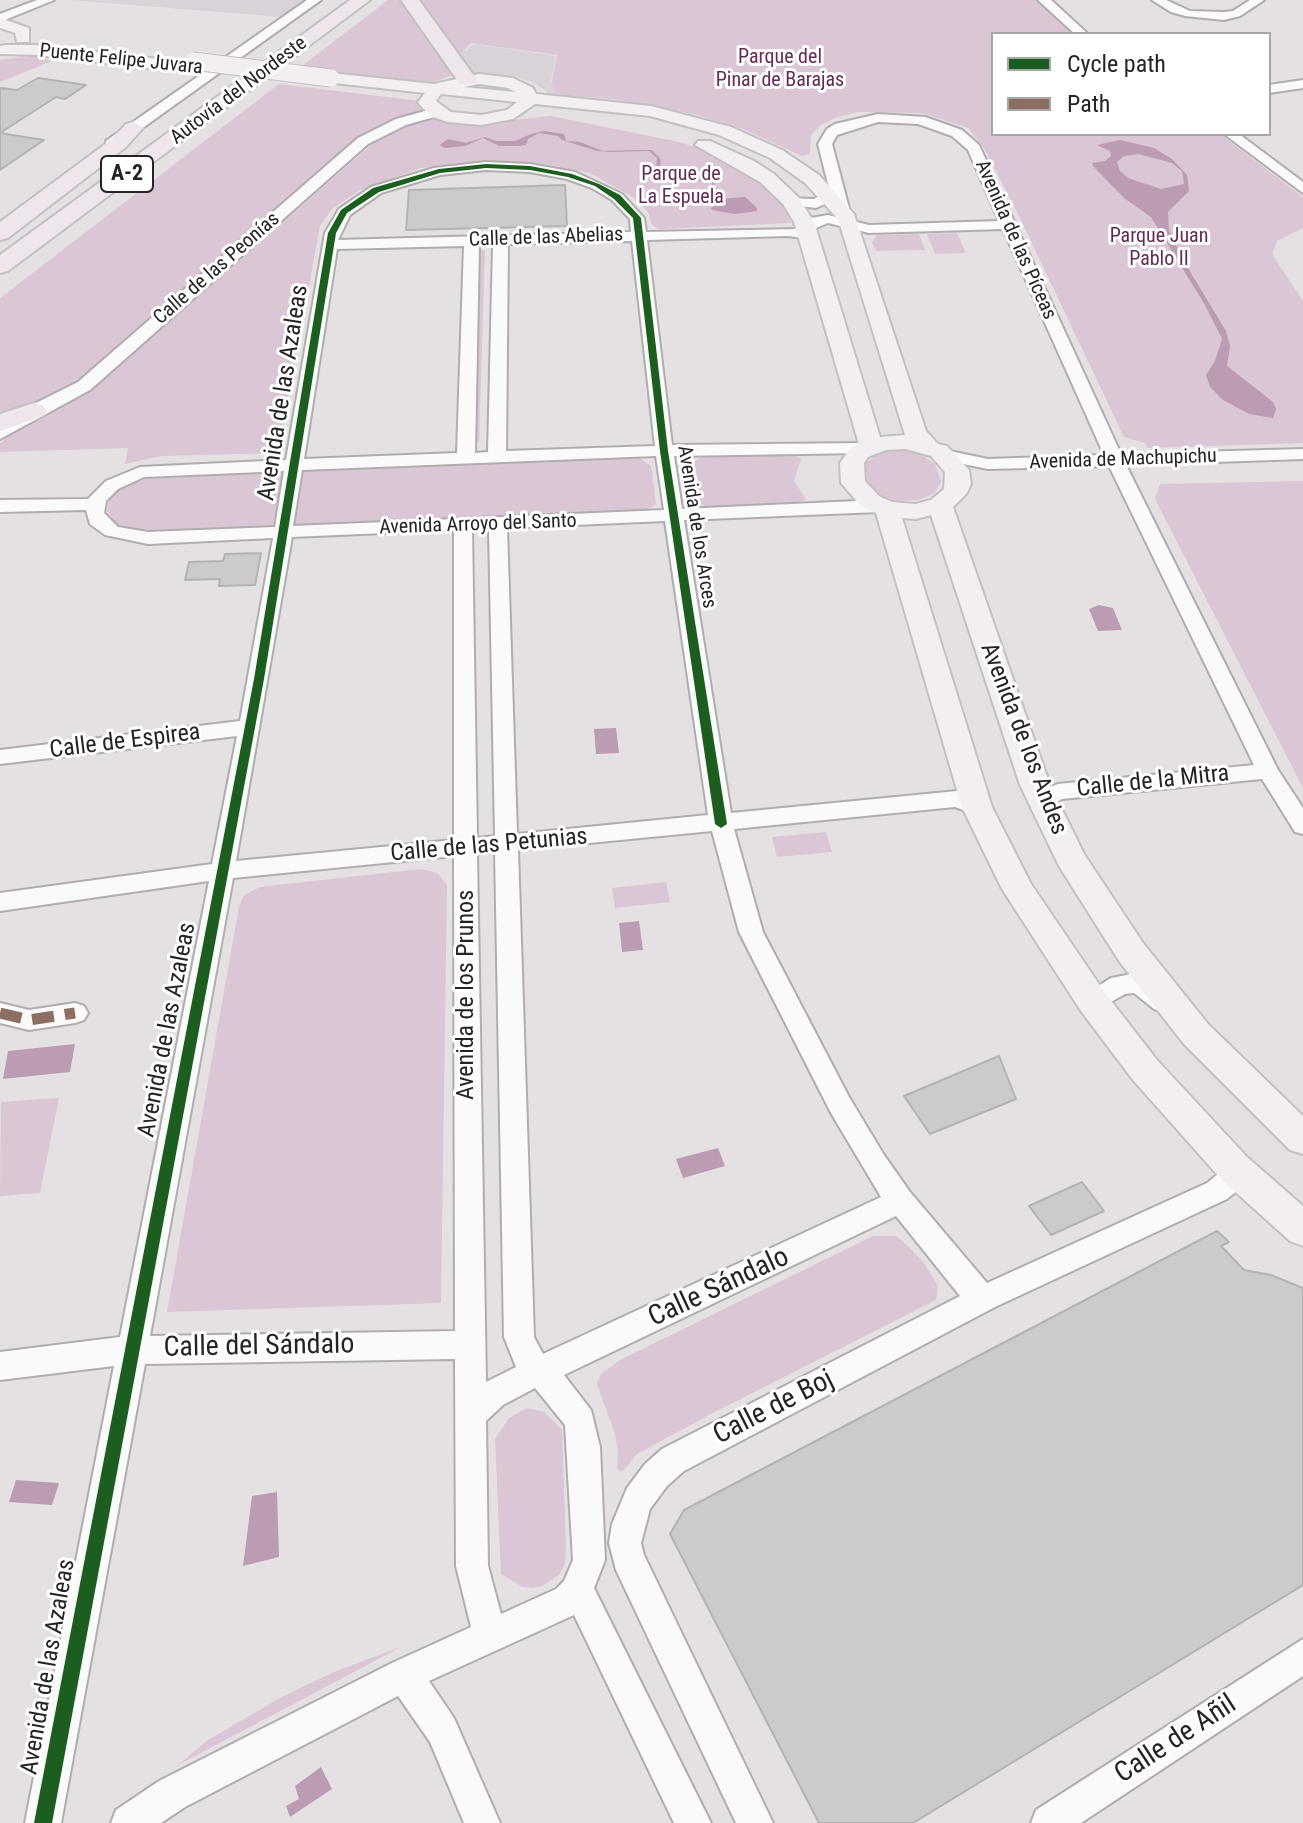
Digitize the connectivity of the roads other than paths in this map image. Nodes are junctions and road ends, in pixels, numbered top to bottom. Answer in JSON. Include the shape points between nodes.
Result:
{"nodes":[{"id":1,"x":48,"y":0,"type":"edge"},
{"id":2,"x":315,"y":0,"type":"edge"},
{"id":3,"x":342,"y":0,"type":"edge"},
{"id":4,"x":361,"y":0,"type":"edge"},
{"id":5,"x":410,"y":0,"type":"edge"},
{"id":6,"x":1044,"y":0,"type":"edge"},
{"id":7,"x":1158,"y":0,"type":"edge"},
{"id":8,"x":1258,"y":0,"type":"edge"},
{"id":9,"x":11,"y":23,"type":"edge"},
{"id":10,"x":1080,"y":32,"type":"edge"},
{"id":11,"x":2,"y":51,"type":"edge"},
{"id":12,"x":189,"y":64,"type":"junction"},
{"id":13,"x":467,"y":80,"type":"junction"},
{"id":14,"x":1302,"y":84,"type":"edge"},
{"id":15,"x":1271,"y":87,"type":"edge"},
{"id":16,"x":433,"y":100,"type":"junction"},
{"id":17,"x":526,"y":104,"type":"junction"},
{"id":18,"x":133,"y":128,"type":"junction"},
{"id":19,"x":1234,"y":136,"type":"edge"},
{"id":20,"x":1303,"y":165,"type":"edge"},
{"id":21,"x":1277,"y":169,"type":"junction"},
{"id":22,"x":1303,"y":189,"type":"edge"},
{"id":23,"x":826,"y":191,"type":"junction"},
{"id":24,"x":791,"y":201,"type":"junction"},
{"id":25,"x":847,"y":219,"type":"junction"},
{"id":26,"x":0,"y":222,"type":"edge"},
{"id":27,"x":1007,"y":223,"type":"junction"},
{"id":28,"x":808,"y":231,"type":"junction"},
{"id":29,"x":0,"y":233,"type":"edge"},
{"id":30,"x":639,"y":236,"type":"junction"},
{"id":31,"x":472,"y":240,"type":"junction"},
{"id":32,"x":501,"y":240,"type":"junction"},
{"id":33,"x":330,"y":245,"type":"junction"},
{"id":34,"x":0,"y":249,"type":"edge"},
{"id":35,"x":0,"y":266,"type":"edge"},
{"id":36,"x":34,"y":411,"type":"junction"},
{"id":37,"x":0,"y":423,"type":"edge"},
{"id":38,"x":0,"y":434,"type":"edge"},
{"id":39,"x":868,"y":447,"type":"junction"},
{"id":40,"x":664,"y":451,"type":"junction"},
{"id":41,"x":936,"y":451,"type":"junction"},
{"id":42,"x":1303,"y":454,"type":"edge"},
{"id":43,"x":497,"y":457,"type":"junction"},
{"id":44,"x":466,"y":458,"type":"junction"},
{"id":45,"x":293,"y":464,"type":"junction"},
{"id":46,"x":1303,"y":467,"type":"edge"},
{"id":47,"x":1119,"y":468,"type":"junction"},
{"id":48,"x":950,"y":495,"type":"junction"},
{"id":49,"x":95,"y":504,"type":"junction"},
{"id":50,"x":0,"y":506,"type":"edge"},
{"id":51,"x":883,"y":508,"type":"junction"},
{"id":52,"x":674,"y":517,"type":"junction"},
{"id":53,"x":498,"y":524,"type":"junction"},
{"id":54,"x":463,"y":526,"type":"junction"},
{"id":55,"x":284,"y":532,"type":"junction"},
{"id":56,"x":250,"y":727,"type":"junction"},
{"id":57,"x":0,"y":757,"type":"edge"},
{"id":58,"x":1268,"y":771,"type":"junction"},
{"id":59,"x":1040,"y":800,"type":"junction"},
{"id":60,"x":977,"y":807,"type":"junction"},
{"id":61,"x":721,"y":824,"type":"junction"},
{"id":62,"x":1303,"y":826,"type":"edge"},
{"id":63,"x":507,"y":845,"type":"junction"},
{"id":64,"x":467,"y":848,"type":"junction"},
{"id":65,"x":221,"y":871,"type":"junction"},
{"id":66,"x":0,"y":902,"type":"edge"},
{"id":67,"x":1093,"y":1002,"type":"junction"},
{"id":68,"x":0,"y":1013,"type":"edge"},
{"id":69,"x":75,"y":1013,"type":"dead end"},
{"id":70,"x":1196,"y":1034,"type":"junction"},
{"id":71,"x":1301,"y":1136,"type":"edge"},
{"id":72,"x":1234,"y":1168,"type":"junction"},
{"id":73,"x":900,"y":1201,"type":"junction"},
{"id":74,"x":1303,"y":1229,"type":"edge"},
{"id":75,"x":985,"y":1298,"type":"junction"},
{"id":76,"x":130,"y":1350,"type":"junction"},
{"id":77,"x":469,"y":1350,"type":"junction"},
{"id":78,"x":0,"y":1366,"type":"edge"},
{"id":79,"x":538,"y":1373,"type":"junction"},
{"id":80,"x":470,"y":1416,"type":"junction"},
{"id":81,"x":576,"y":1593,"type":"junction"},
{"id":82,"x":490,"y":1634,"type":"junction"},
{"id":83,"x":1303,"y":1656,"type":"edge"},
{"id":84,"x":404,"y":1675,"type":"junction"},
{"id":85,"x":43,"y":1823,"type":"edge"},
{"id":86,"x":129,"y":1823,"type":"edge"},
{"id":87,"x":482,"y":1823,"type":"edge"},
{"id":88,"x":693,"y":1823,"type":"edge"},
{"id":89,"x":755,"y":1823,"type":"edge"},
{"id":90,"x":1049,"y":1823,"type":"edge"}],
"edges":[{"from":1,"to":9,"type":"street"},
{"from":2,"to":18,"type":"street"},
{"from":3,"to":34,"type":"highway","name":"Autovía del Nordeste","number":"A-2"},
{"from":4,"to":35,"type":"highway","name":"Autovía del Nordeste","number":"A-2"},
{"from":5,"to":13,"type":"highway"},
{"from":6,"to":10,"type":"street"},
{"from":7,"to":8,"type":"street","via":[[1189,14],[1224,16]]},
{"from":9,"to":11,"type":"main road"},
{"from":9,"to":12,"type":"main road","name":"Puente Felipe Juvara"},
{"from":11,"to":12,"type":"main road","name":"Puente Felipe Juvara"},
{"from":12,"to":16,"type":"main road","name":"Puente Felipe Juvara"},
{"from":13,"to":16,"type":"main road"},
{"from":13,"to":17,"type":"main road","via":[[513,83],[527,92]]},
{"from":14,"to":15,"type":"street"},
{"from":16,"to":17,"type":"main road"},
{"from":16,"to":17,"type":"main road","via":[[448,117],[481,120]]},
{"from":16,"to":36,"type":"street","name":"Calle de las Peonías","via":[[363,141],[84,386]]},
{"from":17,"to":23,"type":"main road","via":[[610,105],[693,121],[776,154]]},
{"from":17,"to":24,"type":"main road","via":[[692,140],[747,165]]},
{"from":18,"to":26,"type":"street"},
{"from":18,"to":29,"type":"highway"},
{"from":19,"to":21,"type":"street"},
{"from":20,"to":21,"type":"street"},
{"from":21,"to":22,"type":"street"},
{"from":23,"to":24,"type":"street","via":[[825,200],[816,204]]},
{"from":23,"to":25,"type":"main road"},
{"from":24,"to":28,"type":"main road"},
{"from":25,"to":27,"type":"street","name":"Calle de las Abelias","via":[[878,229]]},
{"from":25,"to":27,"type":"street","name":"Avenida de las Píceas","via":[[827,137],[853,122],[906,118],[941,125],[966,139]]},
{"from":25,"to":28,"type":"street","name":"Calle de las Abelias","via":[[816,221]]},
{"from":25,"to":41,"type":"main road","via":[[915,433]]},
{"from":27,"to":47,"type":"street","name":"Avenida de las Píceas"},
{"from":28,"to":30,"type":"street","name":"Calle de las Abelias"},
{"from":28,"to":39,"type":"main road"},
{"from":30,"to":32,"type":"street","name":"Calle de las Abelias"},
{"from":30,"to":33,"type":"street","name":"Avenida de los Arces","via":[[629,207],[597,185],[544,170],[486,166],[439,171],[376,190],[337,220]]},
{"from":30,"to":40,"type":"street","name":"Avenida de los Arces"},
{"from":31,"to":32,"type":"street","name":"Calle de las Abelias"},
{"from":31,"to":33,"type":"street","name":"Calle de las Abelias"},
{"from":31,"to":44,"type":"street"},
{"from":32,"to":43,"type":"street"},
{"from":33,"to":45,"type":"street","name":"Avenida de las Azaleas"},
{"from":36,"to":37,"type":"highway"},
{"from":36,"to":38,"type":"street","name":"Calle de las Peonías"},
{"from":39,"to":40,"type":"street"},
{"from":39,"to":41,"type":"main road","via":[[905,442]]},
{"from":39,"to":51,"type":"main road","via":[[852,463],[853,483]]},
{"from":40,"to":43,"type":"street"},
{"from":40,"to":52,"type":"street","name":"Avenida de los Arces"},
{"from":41,"to":47,"type":"street","name":"Avenida de Machupichu","via":[[986,464]]},
{"from":41,"to":48,"type":"main road","via":[[957,470]]},
{"from":42,"to":47,"type":"street","name":"Avenida de Machupichu"},
{"from":43,"to":44,"type":"street"},
{"from":44,"to":45,"type":"street"},
{"from":45,"to":49,"type":"street","via":[[140,472],[112,485]]},
{"from":45,"to":55,"type":"street","name":"Avenida de las Azaleas"},
{"from":46,"to":47,"type":"street","name":"Avenida de Machupichu"},
{"from":47,"to":48,"type":"street","name":"Avenida de Machupichu","via":[[991,478]]},
{"from":47,"to":58,"type":"street","name":"Avenida de las Píceas"},
{"from":48,"to":51,"type":"main road","via":[[916,512]]},
{"from":48,"to":59,"type":"main road","name":"Avenida de los Andes"},
{"from":49,"to":50,"type":"street"},
{"from":49,"to":55,"type":"street","name":"Avenida Arroyo del Santo","via":[[97,520],[129,536]]},
{"from":51,"to":52,"type":"street","name":"Avenida Arroyo del Santo"},
{"from":51,"to":60,"type":"main road"},
{"from":52,"to":53,"type":"street","name":"Avenida Arroyo del Santo"},
{"from":52,"to":61,"type":"street","name":"Avenida de los Arces"},
{"from":53,"to":54,"type":"street","name":"Avenida Arroyo del Santo"},
{"from":53,"to":63,"type":"street","name":"Avenida de los Prunos"},
{"from":54,"to":55,"type":"street","name":"Avenida Arroyo del Santo"},
{"from":54,"to":64,"type":"street","name":"Avenida de los Prunos"},
{"from":55,"to":56,"type":"street","name":"Avenida de las Azaleas"},
{"from":56,"to":57,"type":"street","name":"Calle de Espirea"},
{"from":56,"to":65,"type":"street","name":"Avenida de las Azaleas"},
{"from":58,"to":59,"type":"street","name":"Calle de la Mitra","via":[[1058,792]]},
{"from":58,"to":62,"type":"street","name":"Avenida de las Píceas"},
{"from":59,"to":70,"type":"main road","name":"Avenida de los Andes","via":[[1107,916]]},
{"from":60,"to":61,"type":"street","name":"Calle de las Petunias","via":[[957,799]]},
{"from":60,"to":67,"type":"main road","via":[[1018,889]]},
{"from":61,"to":63,"type":"street","name":"Calle de las Petunias"},
{"from":61,"to":73,"type":"street","name":"Avenida de los Arces","via":[[751,932],[840,1105]]},
{"from":63,"to":64,"type":"street","name":"Calle de las Petunias"},
{"from":63,"to":79,"type":"street","name":"Avenida de los Prunos","via":[[519,1337]]},
{"from":64,"to":65,"type":"street","name":"Calle de las Petunias"},
{"from":64,"to":77,"type":"street","name":"Avenida de los Prunos"},
{"from":65,"to":66,"type":"street","name":"Calle de las Petunias"},
{"from":65,"to":76,"type":"street","name":"Avenida de las Azaleas"},
{"from":67,"to":70,"type":"street","name":"Avenida de los Andes","via":[[1120,985],[1137,983]]},
{"from":67,"to":72,"type":"main road","via":[[1145,1070]]},
{"from":68,"to":69,"type":"street","via":[[29,1020]]},
{"from":70,"to":71,"type":"main road","name":"Avenida de los Andes"},
{"from":72,"to":74,"type":"main road"},
{"from":72,"to":75,"type":"street","name":"Calle de Boj","via":[[1217,1191]]},
{"from":73,"to":75,"type":"street","name":"Avenida de los Arces","via":[[970,1287]]},
{"from":73,"to":79,"type":"street","name":"Calle Sándalo"},
{"from":75,"to":89,"type":"street","name":"Calle de Boj","via":[[673,1460],[638,1499],[628,1524],[628,1558]]},
{"from":76,"to":77,"type":"street","name":"Calle del Sándalo","via":[[451,1344]]},
{"from":76,"to":78,"type":"street","name":"Calle del Sándalo"},
{"from":76,"to":85,"type":"street","name":"Avenida de las Azaleas"},
{"from":77,"to":80,"type":"street","name":"Avenida de los Prunos"},
{"from":79,"to":80,"type":"street","via":[[492,1395]]},
{"from":79,"to":81,"type":"street","name":"Avenida de los Prunos","via":[[580,1420],[590,1547]]},
{"from":80,"to":82,"type":"street","name":"Avenida de los Prunos","via":[[472,1566]]},
{"from":81,"to":82,"type":"street"},
{"from":81,"to":88,"type":"street","via":[[587,1605]]},
{"from":82,"to":84,"type":"street"},
{"from":83,"to":90,"type":"street","name":"Calle de Añil"},
{"from":84,"to":86,"type":"street","via":[[172,1794]]},
{"from":84,"to":87,"type":"street","via":[[442,1730]]}]}
